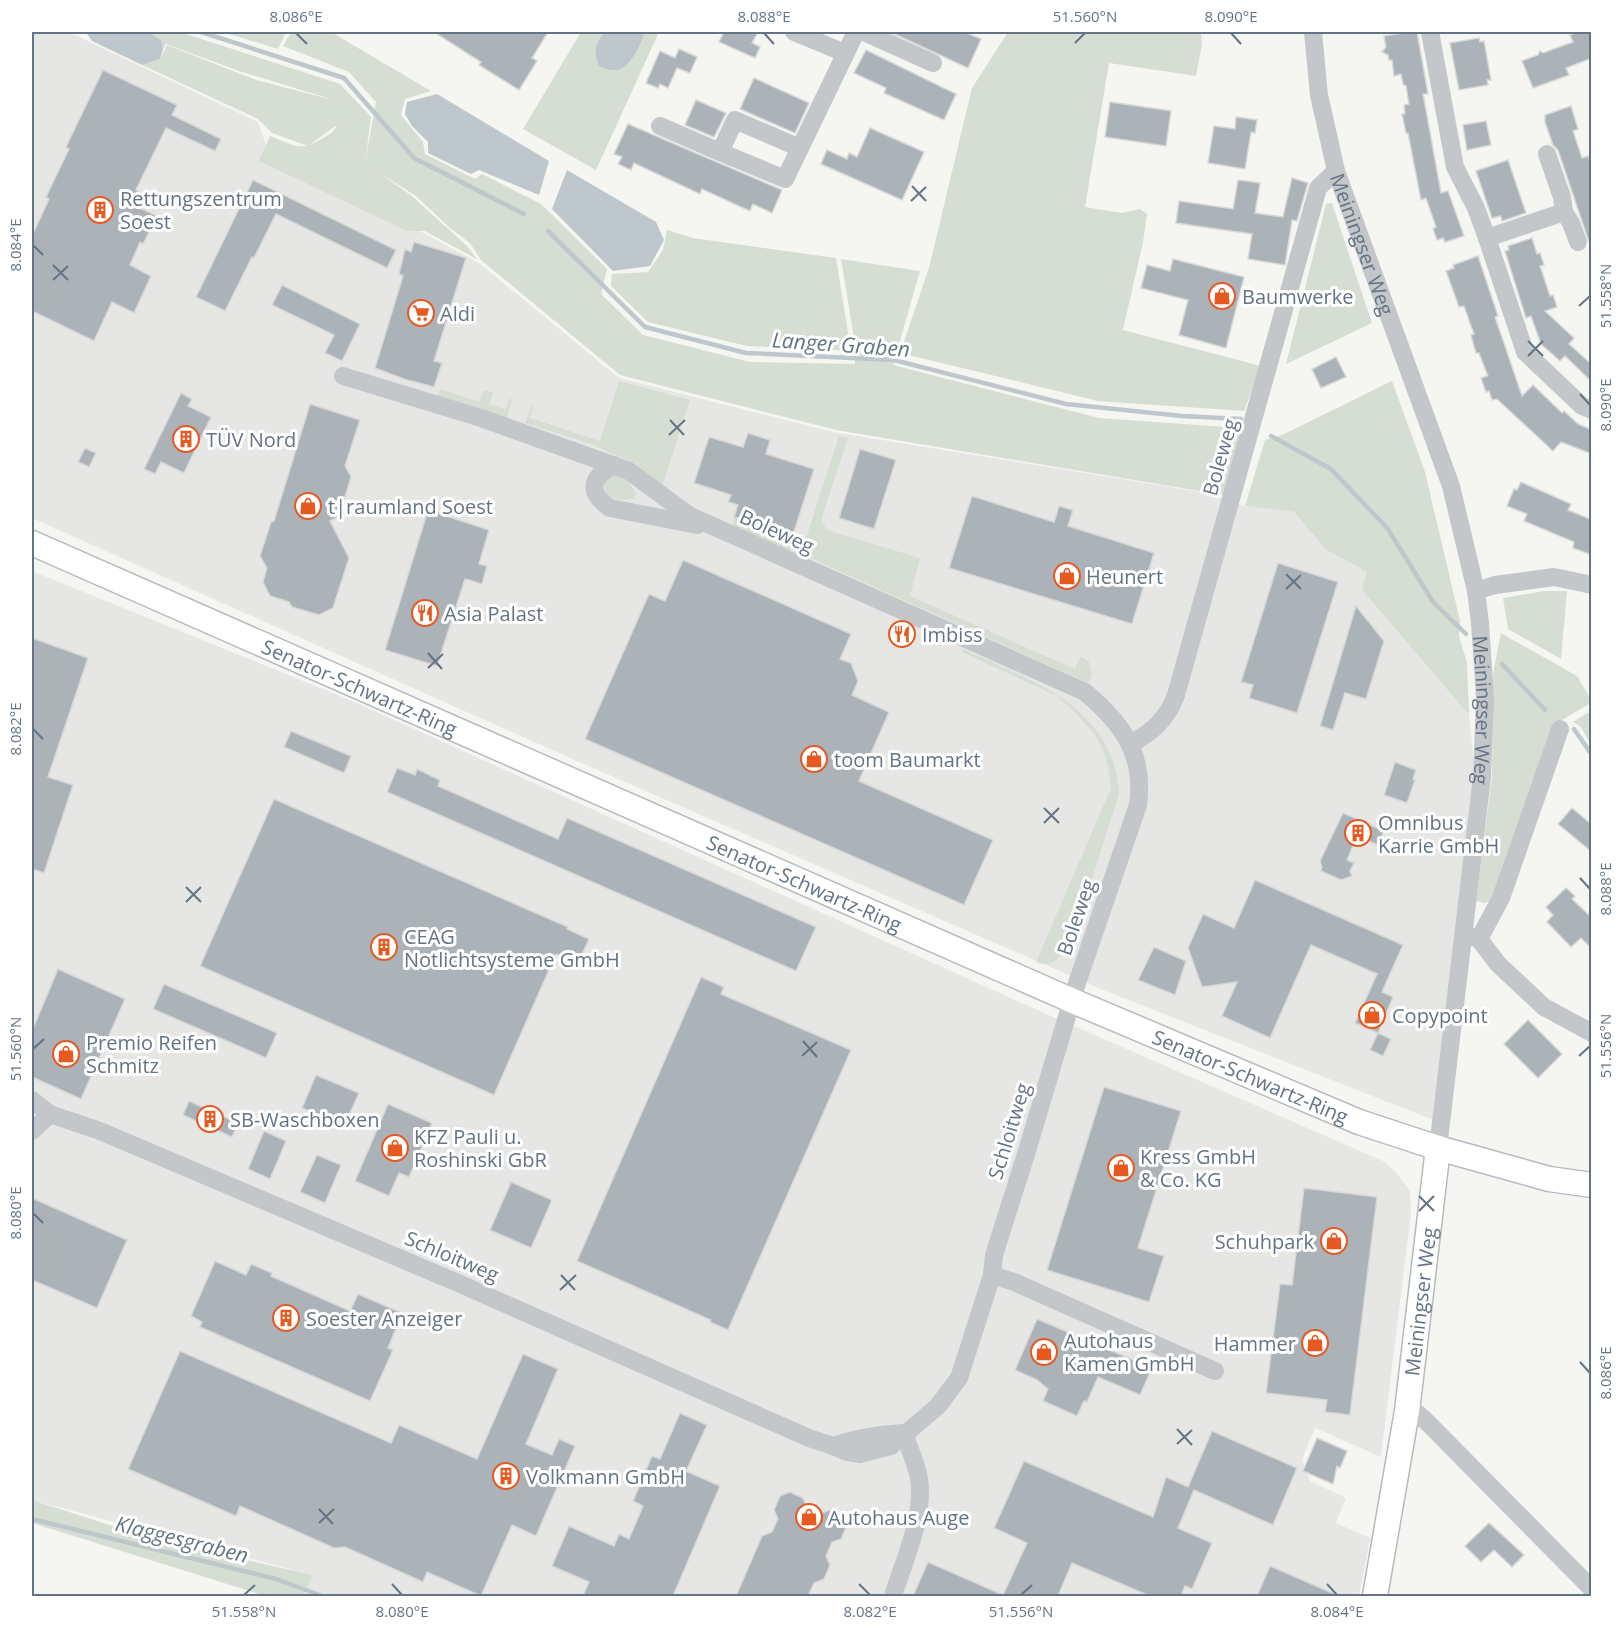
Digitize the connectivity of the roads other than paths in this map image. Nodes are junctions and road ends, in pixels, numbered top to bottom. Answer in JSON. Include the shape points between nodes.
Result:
{"nodes":[{"id":1,"x":794,"y":32,"type":"edge"},
{"id":2,"x":856,"y":32,"type":"edge"},
{"id":3,"x":864,"y":32,"type":"edge"},
{"id":4,"x":1313,"y":32,"type":"edge"},
{"id":5,"x":1430,"y":32,"type":"edge"},
{"id":6,"x":844,"y":53,"type":"junction"},
{"id":7,"x":933,"y":63,"type":"dead end"},
{"id":8,"x":660,"y":126,"type":"dead end"},
{"id":9,"x":800,"y":148,"type":"junction"},
{"id":10,"x":720,"y":152,"type":"junction"},
{"id":11,"x":1547,"y":154,"type":"dead end"},
{"id":12,"x":1336,"y":171,"type":"junction"},
{"id":13,"x":1564,"y":212,"type":"junction"},
{"id":14,"x":1487,"y":238,"type":"junction"},
{"id":15,"x":1578,"y":242,"type":"dead end"},
{"id":16,"x":343,"y":376,"type":"dead end"},
{"id":17,"x":1592,"y":410,"type":"edge"},
{"id":18,"x":614,"y":465,"type":"junction"},
{"id":19,"x":716,"y":528,"type":"junction"},
{"id":20,"x":32,"y":543,"type":"edge"},
{"id":21,"x":1592,"y":585,"type":"edge"},
{"id":22,"x":1476,"y":591,"type":"junction"},
{"id":23,"x":1560,"y":729,"type":"dead end"},
{"id":24,"x":1130,"y":744,"type":"junction"},
{"id":25,"x":1472,"y":937,"type":"junction"},
{"id":26,"x":1073,"y":1000,"type":"junction"},
{"id":27,"x":1592,"y":1033,"type":"edge"},
{"id":28,"x":32,"y":1100,"type":"edge"},
{"id":29,"x":50,"y":1114,"type":"junction"},
{"id":30,"x":32,"y":1131,"type":"edge"},
{"id":31,"x":1438,"y":1148,"type":"junction"},
{"id":32,"x":1592,"y":1185,"type":"edge"},
{"id":33,"x":992,"y":1275,"type":"junction"},
{"id":34,"x":1215,"y":1371,"type":"dead end"},
{"id":35,"x":1407,"y":1411,"type":"junction"},
{"id":36,"x":904,"y":1433,"type":"junction"},
{"id":37,"x":1592,"y":1589,"type":"edge"},
{"id":38,"x":893,"y":1596,"type":"edge"},
{"id":39,"x":1375,"y":1596,"type":"edge"}],
"edges":[{"from":1,"to":6,"type":"street"},
{"from":2,"to":6,"type":"street"},
{"from":3,"to":7,"type":"street"},
{"from":4,"to":12,"type":"street","name":"Meiningser Weg","via":[[1319,95]]},
{"from":5,"to":14,"type":"street","via":[[1455,167]]},
{"from":6,"to":9,"type":"street"},
{"from":8,"to":10,"type":"street"},
{"from":9,"to":10,"type":"street","via":[[785,179]]},
{"from":9,"to":10,"type":"street","via":[[735,120]]},
{"from":11,"to":13,"type":"street"},
{"from":12,"to":22,"type":"street","name":"Meiningser Weg","via":[[1452,486]]},
{"from":12,"to":24,"type":"street","name":"Boleweg","via":[[1318,188],[1170,712]]},
{"from":13,"to":14,"type":"street"},
{"from":13,"to":15,"type":"street"},
{"from":14,"to":17,"type":"street","via":[[1525,352],[1582,406]]},
{"from":16,"to":18,"type":"street","name":"Boleweg","via":[[481,418]]},
{"from":18,"to":19,"type":"street","name":"Boleweg","via":[[629,471],[690,516]]},
{"from":18,"to":19,"type":"street","name":"Boleweg","via":[[602,471],[594,489],[599,501],[610,508]]},
{"from":19,"to":24,"type":"street","name":"Boleweg","via":[[1085,692],[1107,710]]},
{"from":20,"to":26,"type":"main road","name":"Senator-Schwartz-Ring"},
{"from":21,"to":22,"type":"street","via":[[1554,577]]},
{"from":22,"to":25,"type":"street","name":"Meiningser Weg","via":[[1485,698]]},
{"from":23,"to":25,"type":"street","name":"Meiningser Weg","via":[[1501,898]]},
{"from":24,"to":26,"type":"street","name":"Boleweg","via":[[1140,778],[1138,805]]},
{"from":25,"to":27,"type":"street","via":[[1544,1007]]},
{"from":25,"to":31,"type":"street","name":"Meiningser Weg"},
{"from":26,"to":31,"type":"main road","name":"Senator-Schwartz-Ring","via":[[1359,1122]]},
{"from":26,"to":33,"type":"street","name":"Schloitweg","via":[[994,1256]]},
{"from":28,"to":29,"type":"street","name":"Schloitweg"},
{"from":29,"to":30,"type":"street"},
{"from":29,"to":36,"type":"street","name":"Schloitweg","via":[[100,1131],[458,1283],[809,1438],[860,1454],[891,1446]]},
{"from":31,"to":32,"type":"main road","name":"Senator-Schwartz-Ring","via":[[1549,1179]]},
{"from":31,"to":35,"type":"main road","name":"Meiningser Weg"},
{"from":33,"to":34,"type":"street"},
{"from":33,"to":36,"type":"street","name":"Schloitweg","via":[[959,1378],[934,1410]]},
{"from":35,"to":37,"type":"street","via":[[1428,1423]]},
{"from":35,"to":39,"type":"main road","name":"Meiningser Weg"},
{"from":36,"to":38,"type":"street","via":[[919,1478],[920,1501]]}]}
